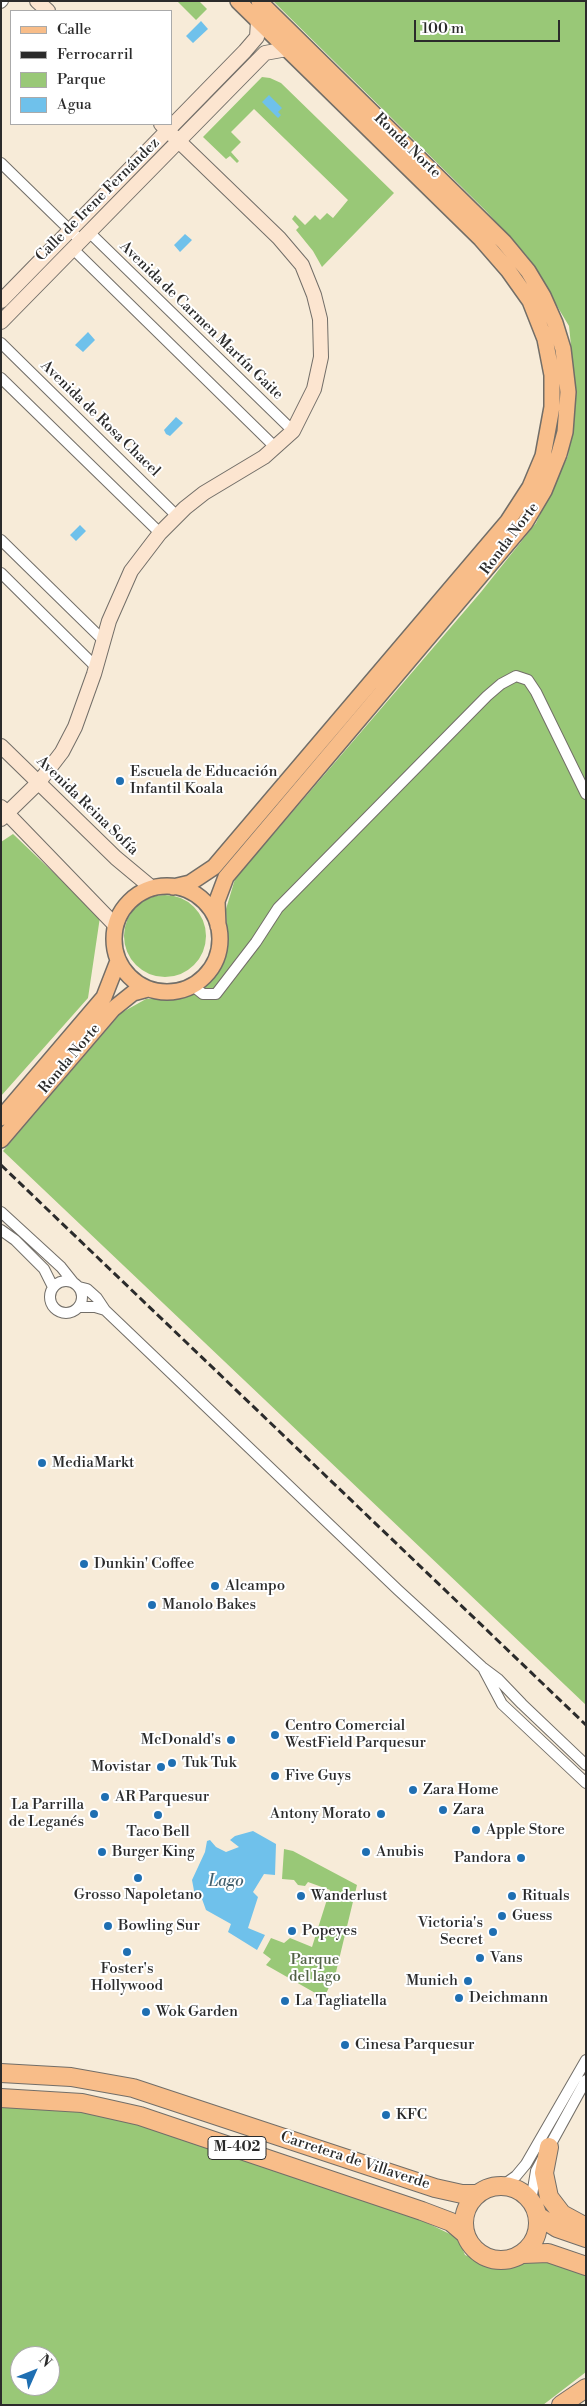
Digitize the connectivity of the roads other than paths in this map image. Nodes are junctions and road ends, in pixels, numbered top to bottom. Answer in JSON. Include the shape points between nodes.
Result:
{"nodes":[{"id":1,"x":38,"y":1,"type":"edge"},
{"id":2,"x":238,"y":1,"type":"edge"},
{"id":3,"x":259,"y":1,"type":"edge"},
{"id":4,"x":47,"y":10,"type":"edge"},
{"id":5,"x":258,"y":21,"type":"junction"},
{"id":6,"x":287,"y":50,"type":"junction"},
{"id":7,"x":172,"y":119,"type":"edge"},
{"id":8,"x":164,"y":127,"type":"edge"},
{"id":9,"x":179,"y":142,"type":"junction"},
{"id":10,"x":1,"y":163,"type":"edge"},
{"id":11,"x":70,"y":231,"type":"junction"},
{"id":12,"x":81,"y":241,"type":"junction"},
{"id":13,"x":1,"y":301,"type":"edge"},
{"id":14,"x":1,"y":322,"type":"edge"},
{"id":15,"x":1,"y":343,"type":"edge"},
{"id":16,"x":1,"y":378,"type":"edge"},
{"id":17,"x":292,"y":431,"type":"junction"},
{"id":18,"x":276,"y":448,"type":"junction"},
{"id":19,"x":177,"y":516,"type":"junction"},
{"id":20,"x":160,"y":533,"type":"junction"},
{"id":21,"x":1,"y":540,"type":"edge"},
{"id":22,"x":1,"y":573,"type":"edge"},
{"id":23,"x":103,"y":640,"type":"junction"},
{"id":24,"x":96,"y":667,"type":"junction"},
{"id":25,"x":1,"y":746,"type":"edge"},
{"id":26,"x":39,"y":782,"type":"junction"},
{"id":27,"x":586,"y":794,"type":"edge"},
{"id":28,"x":4,"y":813,"type":"edge"},
{"id":29,"x":173,"y":887,"type":"junction"},
{"id":30,"x":152,"y":888,"type":"junction"},
{"id":31,"x":115,"y":925,"type":"junction"},
{"id":32,"x":218,"y":926,"type":"junction"},
{"id":33,"x":118,"y":961,"type":"junction"},
{"id":34,"x":193,"y":986,"type":"junction"},
{"id":35,"x":148,"y":989,"type":"junction"},
{"id":36,"x":1,"y":1118,"type":"edge"},
{"id":37,"x":1,"y":1140,"type":"edge"},
{"id":38,"x":1,"y":1212,"type":"edge"},
{"id":39,"x":1,"y":1230,"type":"edge"},
{"id":40,"x":76,"y":1284,"type":"junction"},
{"id":41,"x":54,"y":1287,"type":"junction"},
{"id":42,"x":79,"y":1307,"type":"junction"},
{"id":43,"x":105,"y":1310,"type":"junction"},
{"id":44,"x":482,"y":1667,"type":"junction"},
{"id":45,"x":586,"y":1765,"type":"edge"},
{"id":46,"x":586,"y":1783,"type":"edge"},
{"id":47,"x":586,"y":2060,"type":"edge"},
{"id":48,"x":1,"y":2073,"type":"edge"},
{"id":49,"x":586,"y":2080,"type":"edge"},
{"id":50,"x":1,"y":2098,"type":"edge"},
{"id":51,"x":549,"y":2147,"type":"junction"},
{"id":52,"x":502,"y":2186,"type":"junction"},
{"id":53,"x":477,"y":2194,"type":"junction"},
{"id":54,"x":534,"y":2209,"type":"junction"},
{"id":55,"x":586,"y":2227,"type":"edge"},
{"id":56,"x":464,"y":2233,"type":"junction"},
{"id":57,"x":586,"y":2238,"type":"edge"},
{"id":58,"x":523,"y":2254,"type":"junction"},
{"id":59,"x":586,"y":2266,"type":"edge"},
{"id":60,"x":586,"y":2388,"type":"edge"},
{"id":61,"x":561,"y":2405,"type":"edge"}],
"edges":[{"from":1,"to":4,"type":"street"},
{"from":2,"to":5,"type":"main road","name":"Ronda Norte"},
{"from":3,"to":32,"type":"main road","name":"Ronda Norte","via":[[504,242],[528,271],[555,323],[566,371],[568,399],[559,454],[544,491],[525,523],[226,877],[217,902]]},
{"from":5,"to":6,"type":"main road","name":"Ronda Norte"},
{"from":5,"to":7,"type":"street","name":"Calle de Irene Fernández","via":[[257,37]]},
{"from":6,"to":9,"type":"street","name":"Calle de Irene Fernández","via":[[265,52]]},
{"from":6,"to":29,"type":"main road","name":"Ronda Norte","via":[[481,239],[520,285],[535,313],[548,351],[552,375],[550,423],[546,448],[534,480],[504,526],[214,867],[190,882]]},
{"from":8,"to":9,"type":"street"},
{"from":8,"to":11,"type":"street","name":"Calle de Irene Fernández"},
{"from":9,"to":12,"type":"street","name":"Calle de Irene Fernández"},
{"from":9,"to":17,"type":"street","via":[[279,238],[302,265],[314,295],[320,319],[322,357],[314,389]]},
{"from":10,"to":11,"type":"street","name":"Avenida de Carmen Martín Gaite"},
{"from":11,"to":12,"type":"street","name":"Avenida de Carmen Martín Gaite"},
{"from":11,"to":13,"type":"street","name":"Calle de Irene Fernández"},
{"from":12,"to":14,"type":"street","name":"Calle de Irene Fernández"},
{"from":12,"to":17,"type":"street","name":"Avenida de Carmen Martín Gaite"},
{"from":12,"to":18,"type":"street","name":"Avenida de Carmen Martín Gaite"},
{"from":15,"to":19,"type":"street","name":"Avenida de Rosa Chacel"},
{"from":16,"to":20,"type":"street"},
{"from":17,"to":18,"type":"street"},
{"from":18,"to":19,"type":"street","via":[[204,494]]},
{"from":19,"to":20,"type":"street"},
{"from":20,"to":23,"type":"street","via":[[132,571],[108,621]]},
{"from":21,"to":23,"type":"street"},
{"from":22,"to":24,"type":"street"},
{"from":23,"to":24,"type":"street"},
{"from":24,"to":26,"type":"street","via":[[75,727],[62,752]]},
{"from":25,"to":26,"type":"street","name":"Avenida Reina Sofía"},
{"from":26,"to":28,"type":"street","via":[[26,797]]},
{"from":26,"to":30,"type":"street","name":"Avenida Reina Sofía","via":[[116,858]]},
{"from":27,"to":34,"type":"street","via":[[536,692],[528,680],[516,676],[487,696],[278,908],[216,994],[203,994]]},
{"from":28,"to":31,"type":"street"},
{"from":29,"to":30,"type":"main road","name":"Ronda Norte"},
{"from":29,"to":32,"type":"main road","name":"Ronda Norte","via":[[202,899]]},
{"from":30,"to":31,"type":"main road","name":"Ronda Norte","via":[[129,902]]},
{"from":31,"to":33,"type":"main road","name":"Ronda Norte","via":[[113,937]]},
{"from":32,"to":34,"type":"main road","name":"Ronda Norte","via":[[220,944],[216,960]]},
{"from":33,"to":35,"type":"main road","name":"Ronda Norte","via":[[125,973]]},
{"from":33,"to":36,"type":"main road","name":"Ronda Norte","via":[[104,997]]},
{"from":34,"to":35,"type":"main road","name":"Ronda Norte","via":[[171,993]]},
{"from":35,"to":37,"type":"main road","name":"Ronda Norte","via":[[133,993],[113,1009]]},
{"from":38,"to":40,"type":"street"},
{"from":39,"to":41,"type":"street","via":[[44,1269]]},
{"from":40,"to":41,"type":"street","via":[[62,1282]]},
{"from":40,"to":42,"type":"street","via":[[82,1298]]},
{"from":40,"to":43,"type":"street","via":[[94,1295]]},
{"from":41,"to":42,"type":"street","via":[[51,1301],[58,1310],[67,1312]]},
{"from":42,"to":43,"type":"street"},
{"from":43,"to":44,"type":"street"},
{"from":44,"to":45,"type":"street"},
{"from":44,"to":46,"type":"street","via":[[502,1704]]},
{"from":47,"to":52,"type":"street","via":[[526,2164]]},
{"from":48,"to":53,"type":"highway","name":"Carretera de Villaverde","number":"M-402","via":[[71,2077],[127,2086],[435,2188]]},
{"from":49,"to":51,"type":"street"},
{"from":50,"to":56,"type":"highway","name":"Carretera de Villaverde","number":"M-402","via":[[82,2103],[140,2116],[430,2214],[451,2222]]},
{"from":51,"to":54,"type":"street","via":[[536,2171]]},
{"from":51,"to":55,"type":"highway","via":[[544,2173],[549,2197],[562,2214]]},
{"from":52,"to":53,"type":"highway","number":"M-402"},
{"from":52,"to":54,"type":"highway","via":[[521,2192]]},
{"from":53,"to":56,"type":"highway","via":[[464,2214]]},
{"from":54,"to":57,"type":"highway","via":[[557,2228]]},
{"from":54,"to":58,"type":"highway","via":[[537,2231]]},
{"from":56,"to":58,"type":"highway","number":"M-402","via":[[472,2247],[488,2258],[506,2261]]},
{"from":58,"to":59,"type":"highway","number":"M-402","via":[[548,2253]]},
{"from":60,"to":61,"type":"highway"}]}
